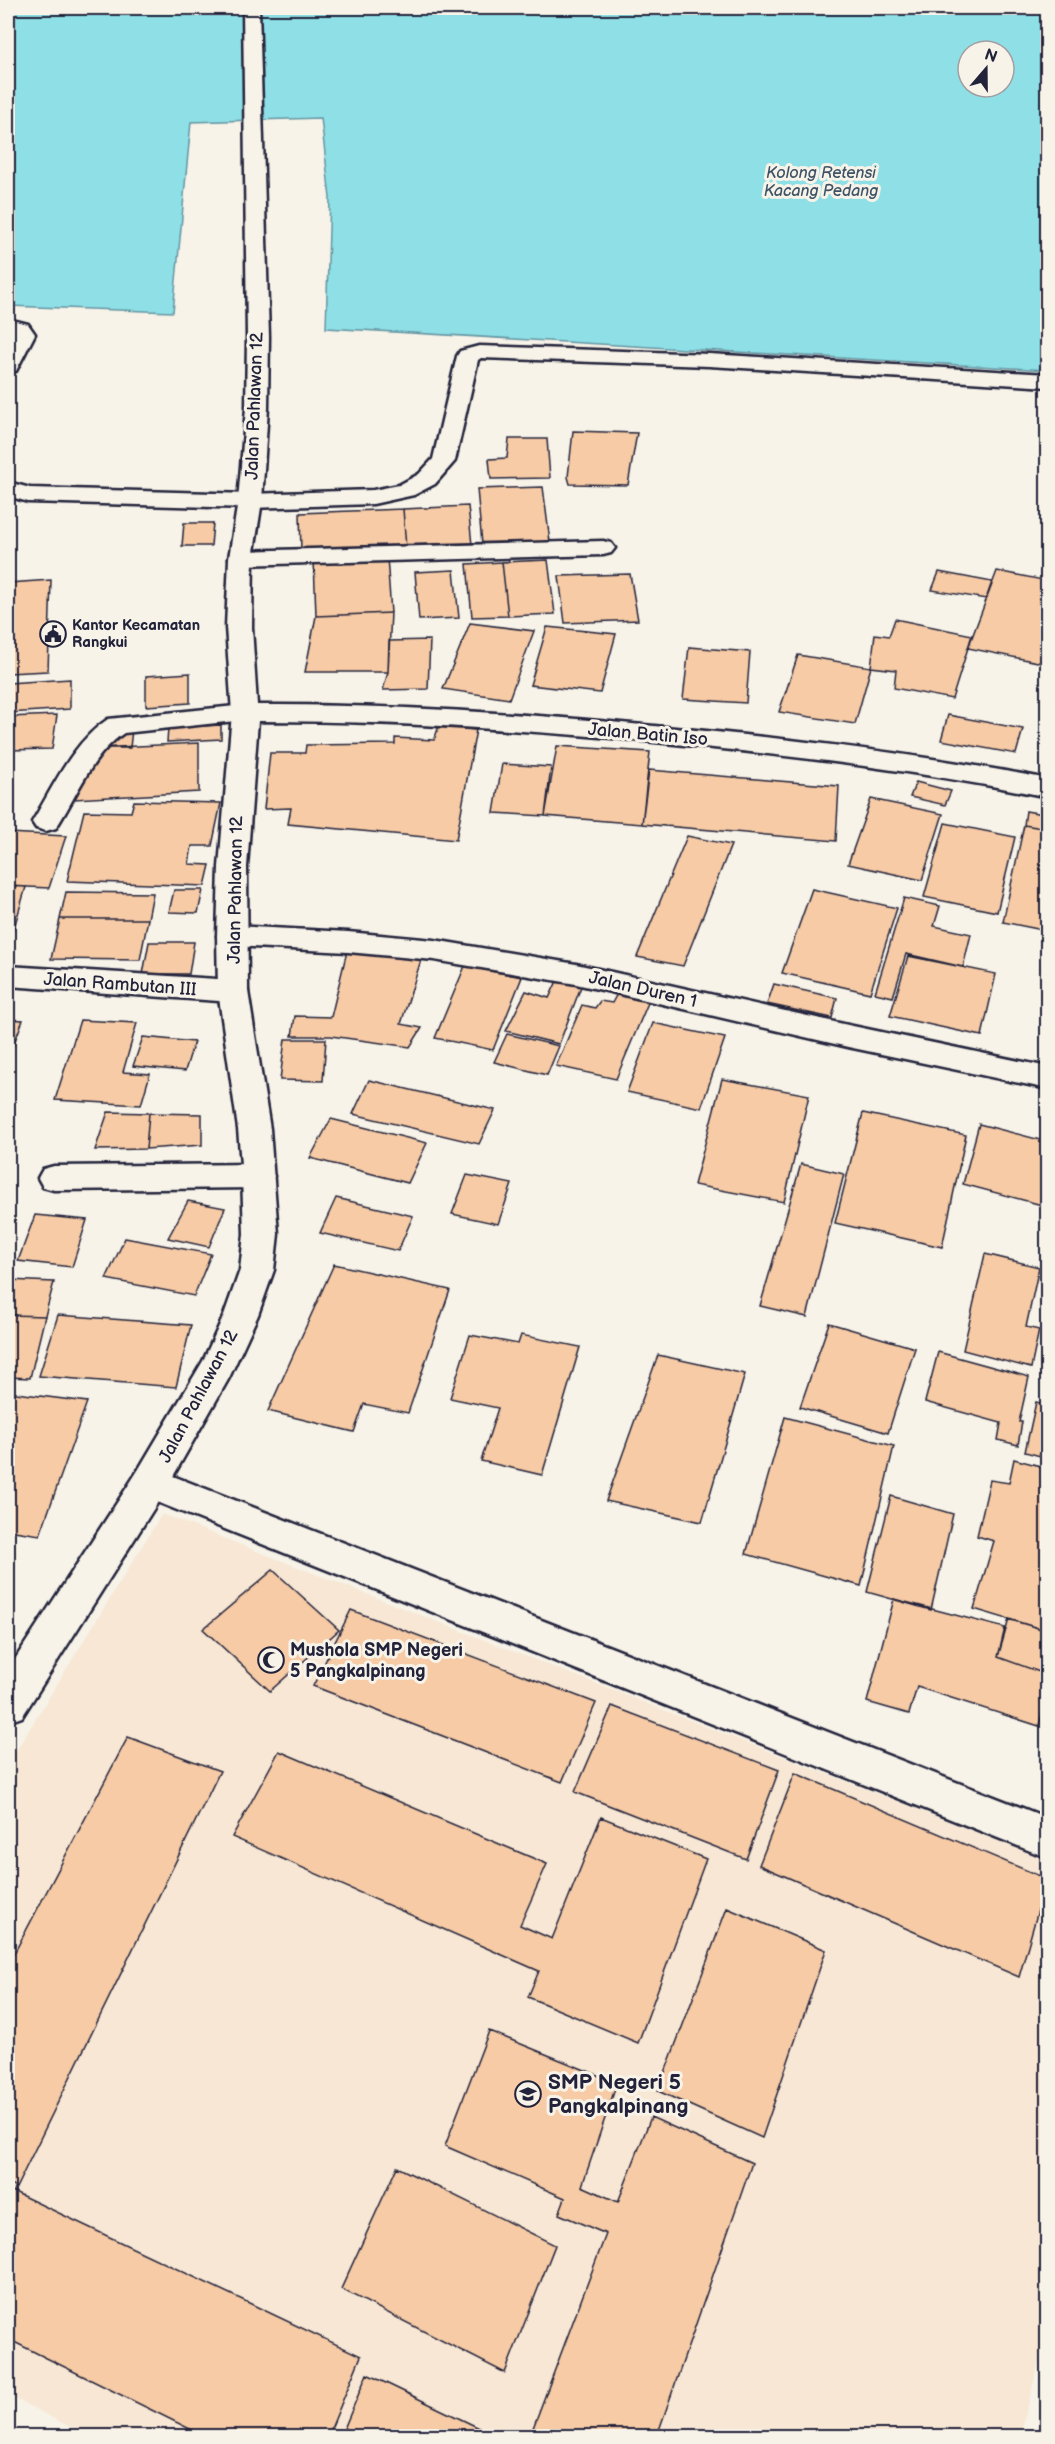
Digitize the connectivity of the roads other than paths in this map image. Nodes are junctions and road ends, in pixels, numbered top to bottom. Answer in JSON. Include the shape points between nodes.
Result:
{"nodes":[{"id":1,"x":251,"y":8,"type":"edge"},
{"id":2,"x":8,"y":326,"type":"edge"},
{"id":3,"x":8,"y":366,"type":"edge"},
{"id":4,"x":1047,"y":381,"type":"edge"},
{"id":5,"x":8,"y":489,"type":"edge"},
{"id":6,"x":250,"y":501,"type":"junction"},
{"id":7,"x":603,"y":548,"type":"dead end"},
{"id":8,"x":241,"y":558,"type":"junction"},
{"id":9,"x":245,"y":712,"type":"junction"},
{"id":10,"x":1047,"y":788,"type":"edge"},
{"id":11,"x":46,"y":822,"type":"dead end"},
{"id":12,"x":232,"y":936,"type":"junction"},
{"id":13,"x":8,"y":976,"type":"edge"},
{"id":14,"x":233,"y":991,"type":"junction"},
{"id":15,"x":1047,"y":1078,"type":"edge"},
{"id":16,"x":258,"y":1176,"type":"junction"},
{"id":17,"x":54,"y":1178,"type":"dead end"},
{"id":18,"x":150,"y":1483,"type":"junction"},
{"id":19,"x":8,"y":1704,"type":"edge"},
{"id":20,"x":1047,"y":1838,"type":"edge"}],
"edges":[{"from":1,"to":6,"type":"street","name":"Jalan Pahlawan 12","via":[[258,338]]},
{"from":2,"to":3,"type":"street","via":[[21,328],[24,334]]},
{"from":4,"to":6,"type":"street","via":[[709,360],[479,352],[468,356],[444,461],[427,478],[405,490],[373,497]]},
{"from":5,"to":6,"type":"street","via":[[28,495]]},
{"from":6,"to":8,"type":"street","name":"Jalan Pahlawan 12"},
{"from":7,"to":8,"type":"street"},
{"from":8,"to":9,"type":"street","name":"Jalan Pahlawan 12","via":[[239,627]]},
{"from":9,"to":10,"type":"street","name":"Jalan Batin Iso","via":[[446,718],[629,731],[901,760]]},
{"from":9,"to":11,"type":"street","name":"Jalan Batin Iso","via":[[117,725],[99,737],[84,757]]},
{"from":9,"to":12,"type":"street","name":"Jalan Pahlawan 12"},
{"from":12,"to":14,"type":"street","name":"Jalan Pahlawan 12"},
{"from":12,"to":15,"type":"street","name":"Jalan Duren 1","via":[[434,950],[566,972]]},
{"from":13,"to":14,"type":"street","name":"Jalan Rambutan III"},
{"from":14,"to":16,"type":"street","name":"Jalan Pahlawan 12"},
{"from":16,"to":17,"type":"street"},
{"from":16,"to":18,"type":"street","name":"Jalan Pahlawan 12","via":[[261,1234],[257,1270],[218,1368]]},
{"from":18,"to":19,"type":"street","name":"Jalan Pahlawan 12"},
{"from":18,"to":20,"type":"street"}]}
